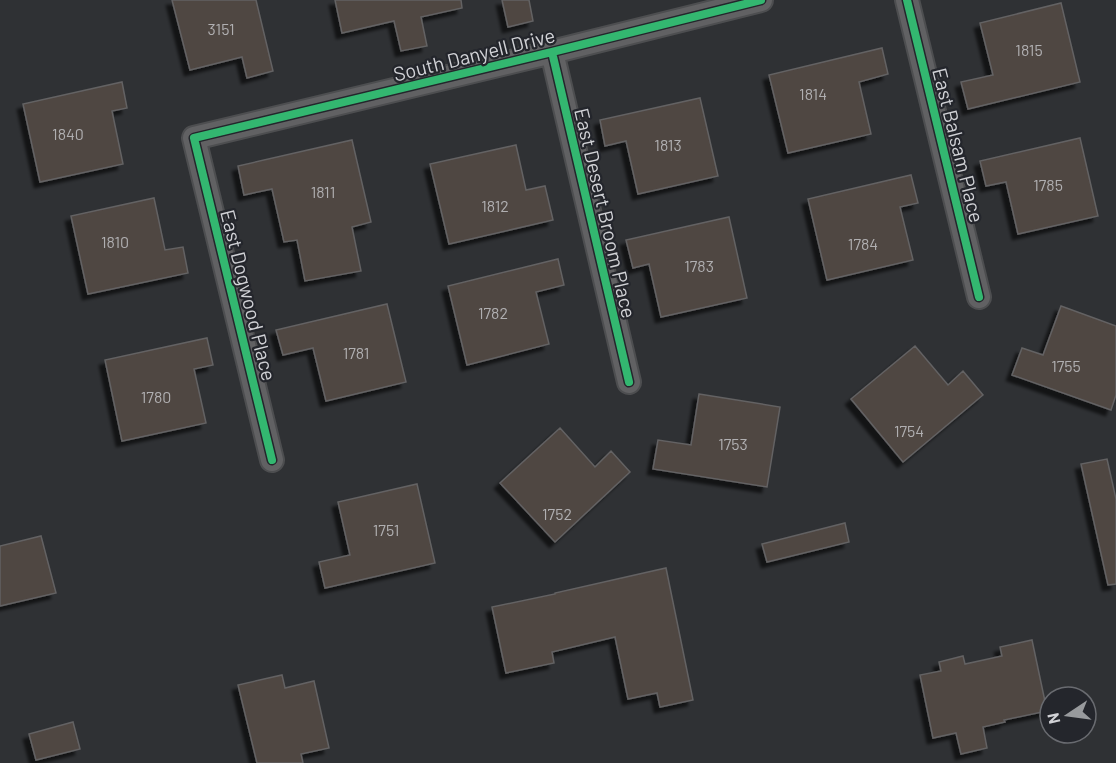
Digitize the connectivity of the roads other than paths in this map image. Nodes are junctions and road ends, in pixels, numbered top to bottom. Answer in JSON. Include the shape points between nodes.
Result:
{"nodes":[{"id":1,"x":907,"y":0,"type":"edge"},
{"id":2,"x":751,"y":1,"type":"edge"},
{"id":3,"x":705,"y":7,"type":"edge"},
{"id":4,"x":552,"y":52,"type":"junction"},
{"id":5,"x":194,"y":138,"type":"joint"},
{"id":6,"x":979,"y":297,"type":"dead end"},
{"id":7,"x":628,"y":382,"type":"dead end"},
{"id":8,"x":272,"y":460,"type":"dead end"}],
"edges":[{"from":1,"to":6,"type":"street","name":"East Balsam Place"},
{"from":2,"to":3,"type":"street","name":"South Danyell Drive"},
{"from":3,"to":4,"type":"street","name":"South Danyell Drive"},
{"from":4,"to":5,"type":"street","name":"South Danyell Drive"},
{"from":4,"to":7,"type":"street","name":"East Desert Broom Place"},
{"from":5,"to":8,"type":"street","name":"East Dogwood Place"}]}
